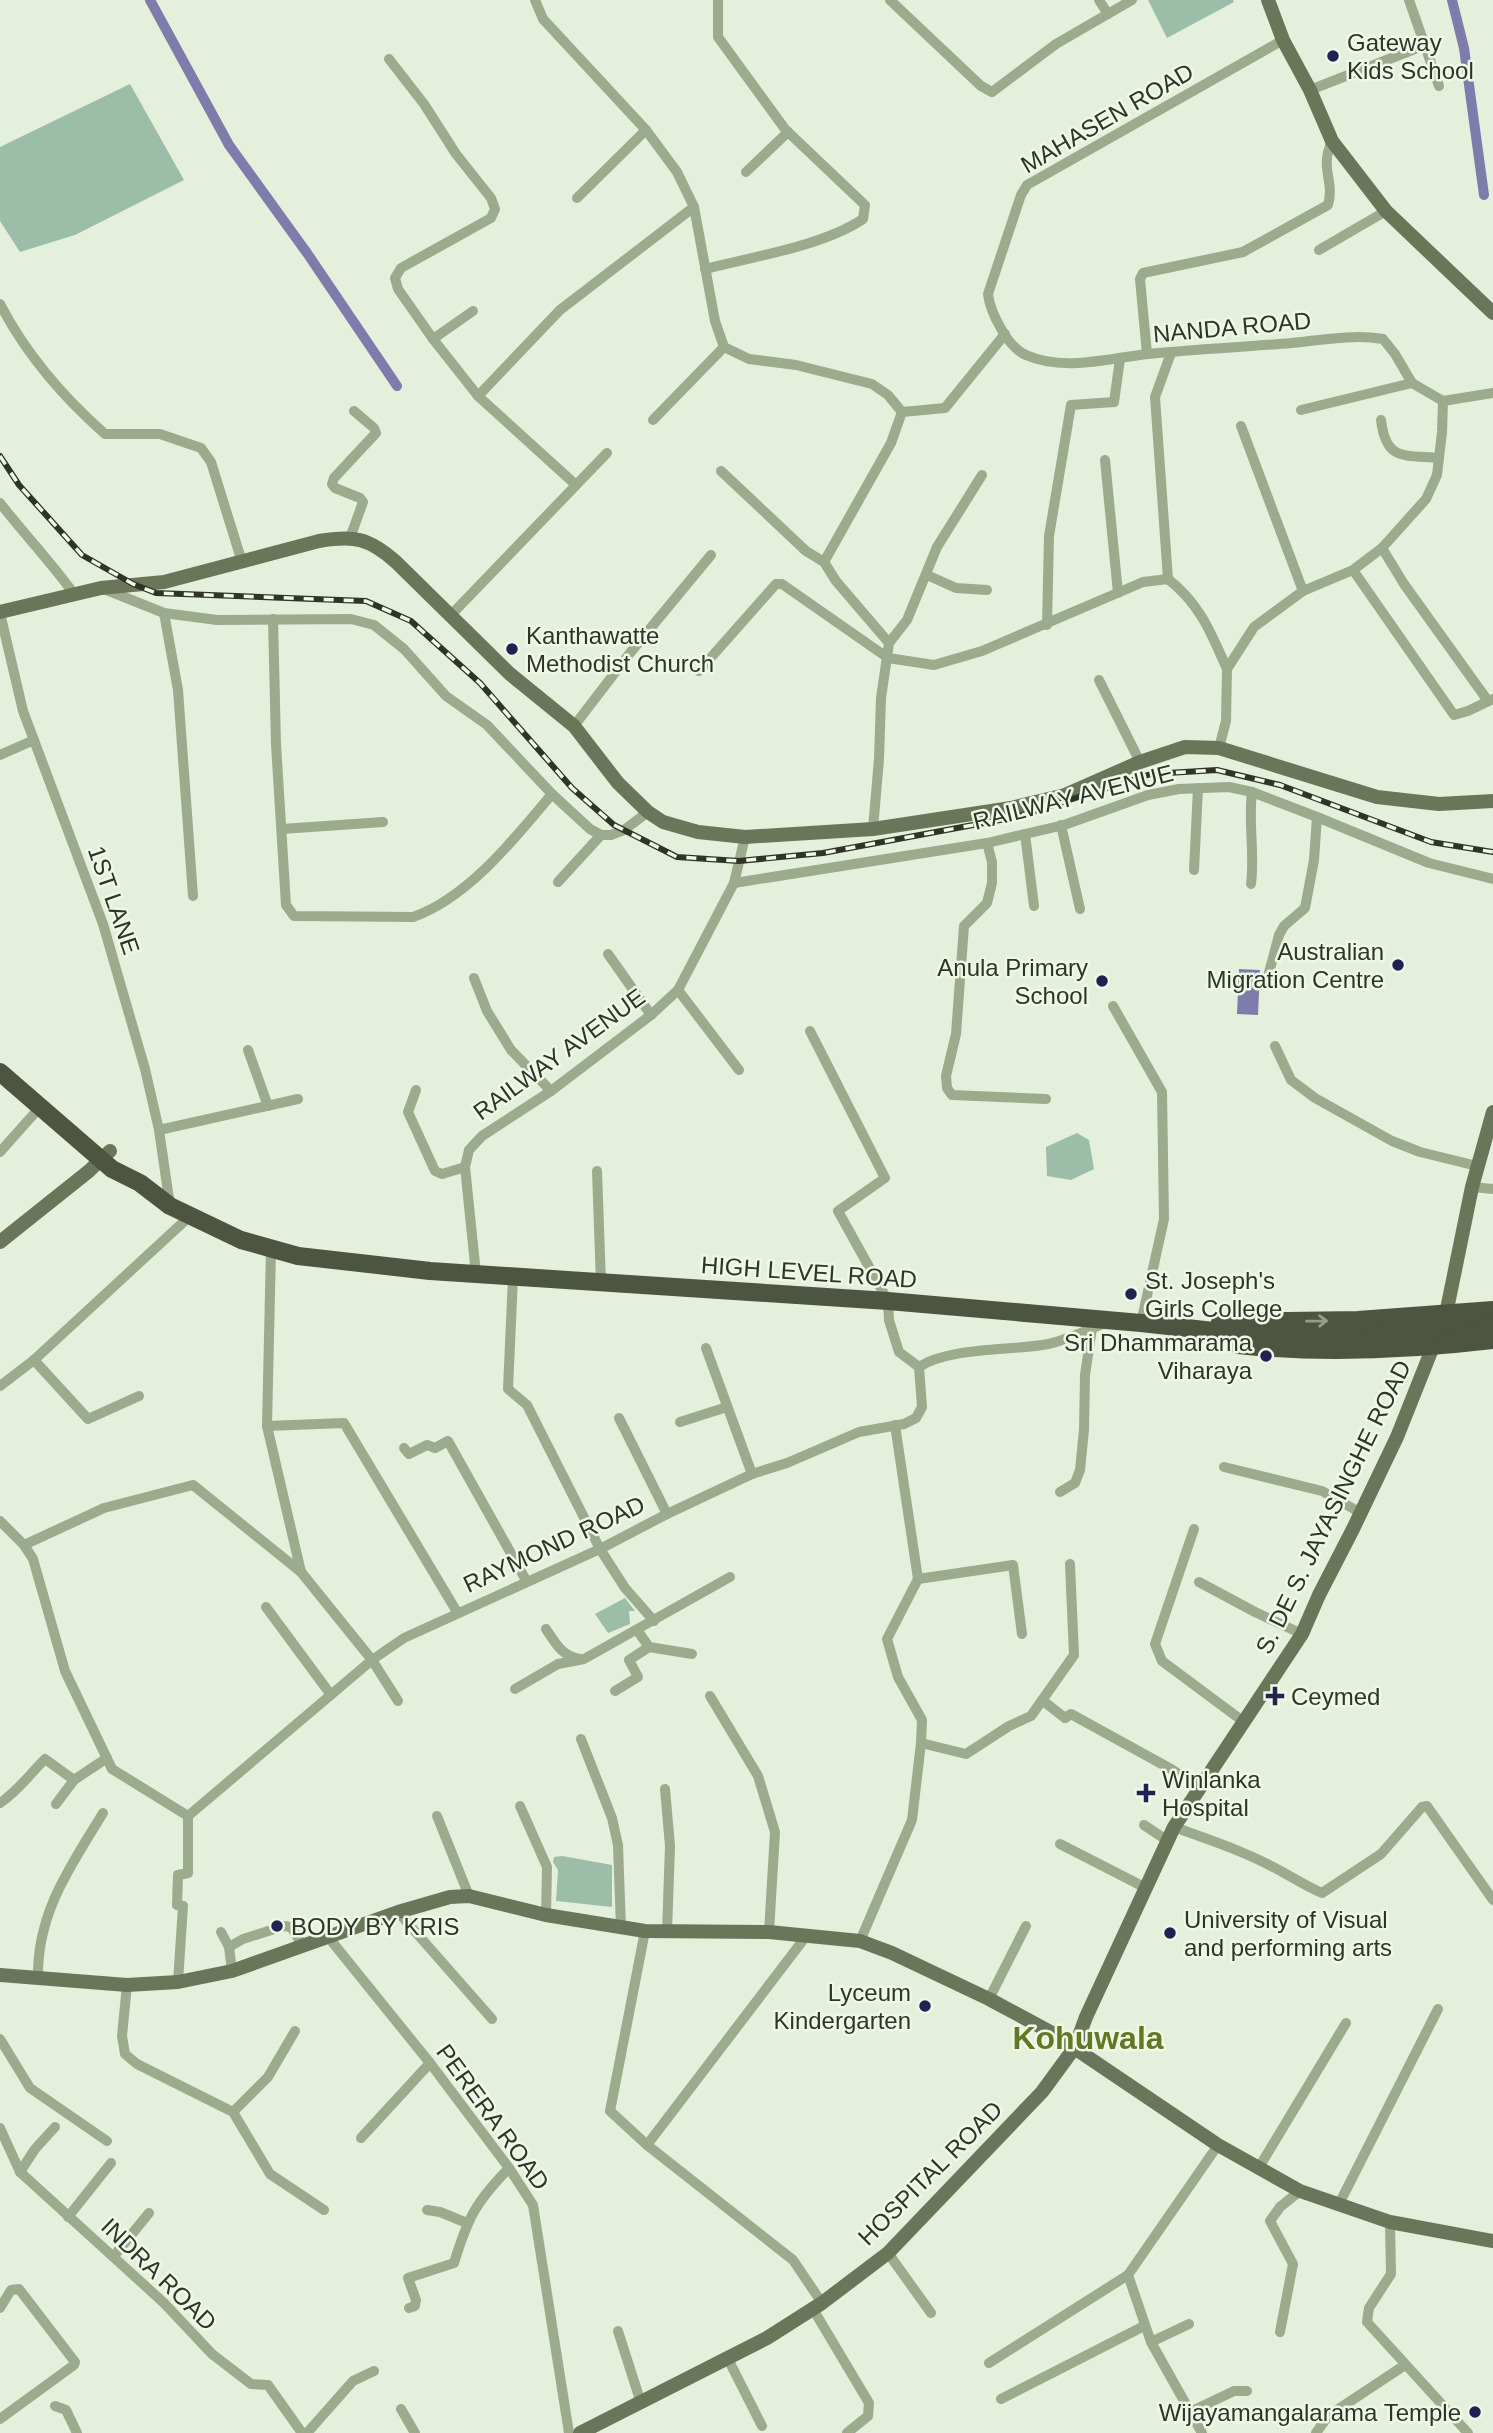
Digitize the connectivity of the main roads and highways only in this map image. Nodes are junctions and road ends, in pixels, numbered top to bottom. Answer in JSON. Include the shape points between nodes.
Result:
{"nodes":[{"id":1,"x":1268,"y":0,"type":"edge"},
{"id":2,"x":1493,"y":313,"type":"edge"},
{"id":3,"x":0,"y":612,"type":"edge"},
{"id":4,"x":1493,"y":801,"type":"edge"},
{"id":5,"x":0,"y":1060,"type":"edge"},
{"id":6,"x":0,"y":1072,"type":"edge"},
{"id":7,"x":1493,"y":1112,"type":"edge"},
{"id":8,"x":106,"y":1156,"type":"junction"},
{"id":9,"x":0,"y":1242,"type":"edge"},
{"id":10,"x":1493,"y":1310,"type":"edge"},
{"id":11,"x":1446,"y":1314,"type":"junction"},
{"id":12,"x":1358,"y":1320,"type":"junction"},
{"id":13,"x":1493,"y":1325,"type":"edge"},
{"id":14,"x":1201,"y":1329,"type":"junction"},
{"id":15,"x":1493,"y":1340,"type":"edge"},
{"id":16,"x":1360,"y":1348,"type":"junction"},
{"id":17,"x":1434,"y":1350,"type":"junction"},
{"id":18,"x":0,"y":1975,"type":"edge"},
{"id":19,"x":1075,"y":2047,"type":"junction"},
{"id":20,"x":1493,"y":2241,"type":"edge"},
{"id":21,"x":580,"y":2433,"type":"edge"}],
"edges":[{"from":1,"to":2,"type":"main road","via":[[1332,141],[1386,211]]},
{"from":3,"to":4,"type":"main road","via":[[101,588],[164,582],[319,541],[363,539],[381,548],[510,674],[574,726],[618,783],[648,812],[663,822],[698,832],[745,837],[873,829],[1011,808],[1065,795],[1185,747],[1219,748],[1377,797],[1439,804]]},
{"from":5,"to":8,"type":"highway","name":"HIGH LEVEL ROAD"},
{"from":6,"to":8,"type":"highway","name":"HIGH LEVEL ROAD"},
{"from":7,"to":11,"type":"main road","name":"S. DE S. JAYASINGHE ROAD","via":[[1476,1166]]},
{"from":8,"to":9,"type":"main road"},
{"from":8,"to":14,"type":"highway","name":"HIGH LEVEL ROAD","via":[[112,1169],[170,1206],[241,1240],[298,1256],[513,1278],[888,1301]]},
{"from":10,"to":11,"type":"highway"},
{"from":11,"to":12,"type":"highway"},
{"from":11,"to":17,"type":"main road","name":"S. DE S. JAYASINGHE ROAD"},
{"from":14,"to":12,"type":"highway","one_way":true,"via":[[1220,1322]]},
{"from":12,"to":16,"type":"highway"},
{"from":13,"to":14,"type":"highway","name":"HIGH LEVEL ROAD","via":[[1317,1336]]},
{"from":14,"to":16,"type":"highway","via":[[1215,1342],[1294,1349]]},
{"from":15,"to":17,"type":"highway"},
{"from":16,"to":17,"type":"highway"},
{"from":17,"to":19,"type":"main road","name":"S. DE S. JAYASINGHE ROAD","via":[[1302,1634],[1171,1834]]},
{"from":18,"to":19,"type":"main road","via":[[127,1985],[178,1982],[232,1971],[398,1912],[469,1896],[546,1915],[645,1931],[769,1932],[860,1941],[989,1999]]},
{"from":19,"to":20,"type":"main road","via":[[1218,2145],[1300,2191],[1390,2222]]},
{"from":19,"to":21,"type":"main road","name":"HOSPITAL ROAD","via":[[1042,2092],[888,2253],[818,2306],[729,2358]]}]}
